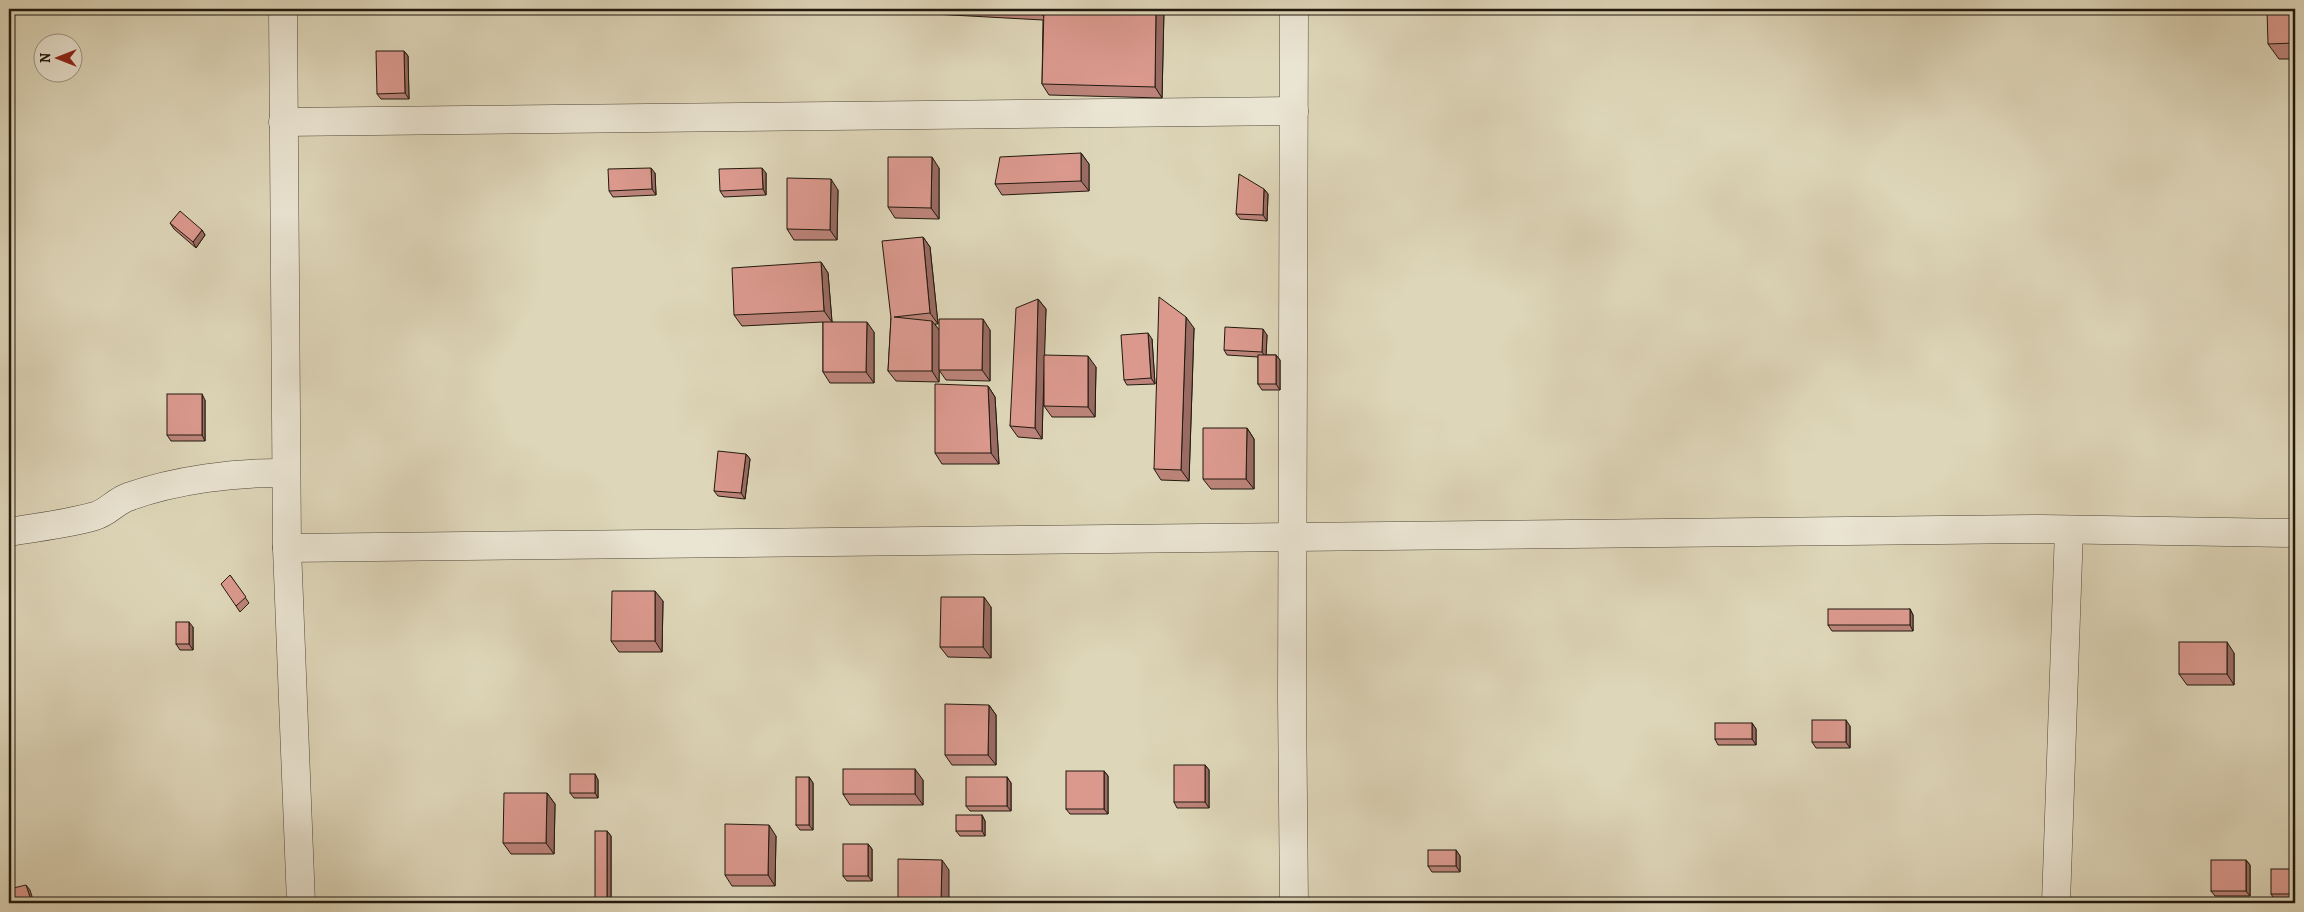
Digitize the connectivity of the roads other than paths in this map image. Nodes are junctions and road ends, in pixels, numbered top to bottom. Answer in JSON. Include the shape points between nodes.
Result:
{"nodes":[{"id":1,"x":283,"y":9,"type":"edge"},
{"id":2,"x":1294,"y":9,"type":"edge"},
{"id":3,"x":1294,"y":110,"type":"junction"},
{"id":4,"x":282,"y":122,"type":"junction"},
{"id":5,"x":286,"y":473,"type":"junction"},
{"id":6,"x":2069,"y":530,"type":"junction"},
{"id":7,"x":9,"y":532,"type":"edge"},
{"id":8,"x":2295,"y":533,"type":"edge"},
{"id":9,"x":1292,"y":538,"type":"junction"},
{"id":10,"x":287,"y":548,"type":"junction"},
{"id":11,"x":301,"y":903,"type":"edge"},
{"id":12,"x":1294,"y":903,"type":"edge"},
{"id":13,"x":2056,"y":903,"type":"edge"}],
"edges":[{"from":1,"to":4,"type":"street"},
{"from":2,"to":3,"type":"street"},
{"from":3,"to":4,"type":"street"},
{"from":3,"to":9,"type":"street"},
{"from":4,"to":5,"type":"street"},
{"from":5,"to":7,"type":"street","via":[[227,475],[145,491],[125,498],[97,516]]},
{"from":5,"to":10,"type":"street"},
{"from":6,"to":8,"type":"street"},
{"from":6,"to":9,"type":"street"},
{"from":6,"to":13,"type":"street"},
{"from":9,"to":10,"type":"street"},
{"from":9,"to":12,"type":"street"},
{"from":10,"to":11,"type":"street"}]}
